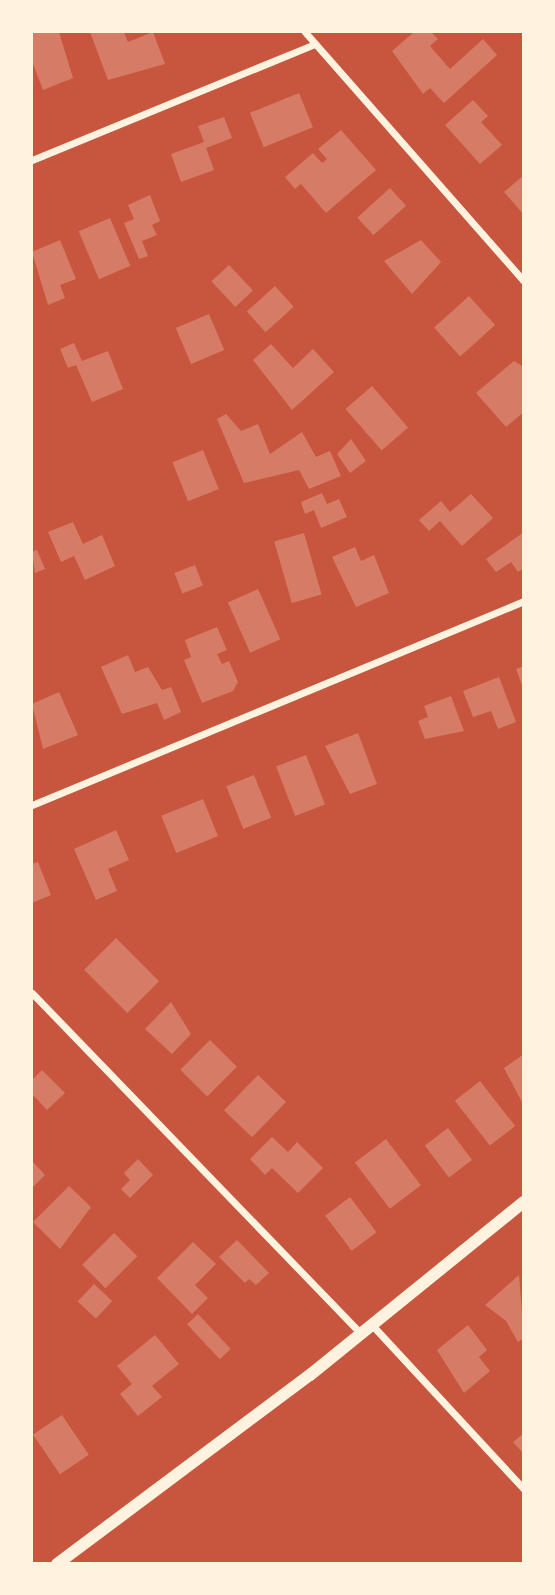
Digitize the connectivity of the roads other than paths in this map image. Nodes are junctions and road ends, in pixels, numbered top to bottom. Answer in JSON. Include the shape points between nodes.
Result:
{"nodes":[{"id":1,"x":305,"y":32,"type":"edge"},
{"id":2,"x":315,"y":44,"type":"junction"},
{"id":3,"x":32,"y":160,"type":"edge"},
{"id":4,"x":523,"y":281,"type":"edge"},
{"id":5,"x":523,"y":601,"type":"edge"},
{"id":6,"x":32,"y":805,"type":"edge"},
{"id":7,"x":32,"y":993,"type":"edge"},
{"id":8,"x":523,"y":1202,"type":"edge"},
{"id":9,"x":372,"y":1325,"type":"junction"},
{"id":10,"x":361,"y":1334,"type":"junction"},
{"id":11,"x":523,"y":1489,"type":"edge"},
{"id":12,"x":57,"y":1563,"type":"edge"}],
"edges":[{"from":1,"to":2,"type":"street"},
{"from":2,"to":3,"type":"street"},
{"from":2,"to":4,"type":"street"},
{"from":5,"to":6,"type":"street"},
{"from":7,"to":10,"type":"street"},
{"from":8,"to":9,"type":"street"},
{"from":9,"to":10,"type":"street"},
{"from":9,"to":11,"type":"street"},
{"from":10,"to":12,"type":"street"}]}
